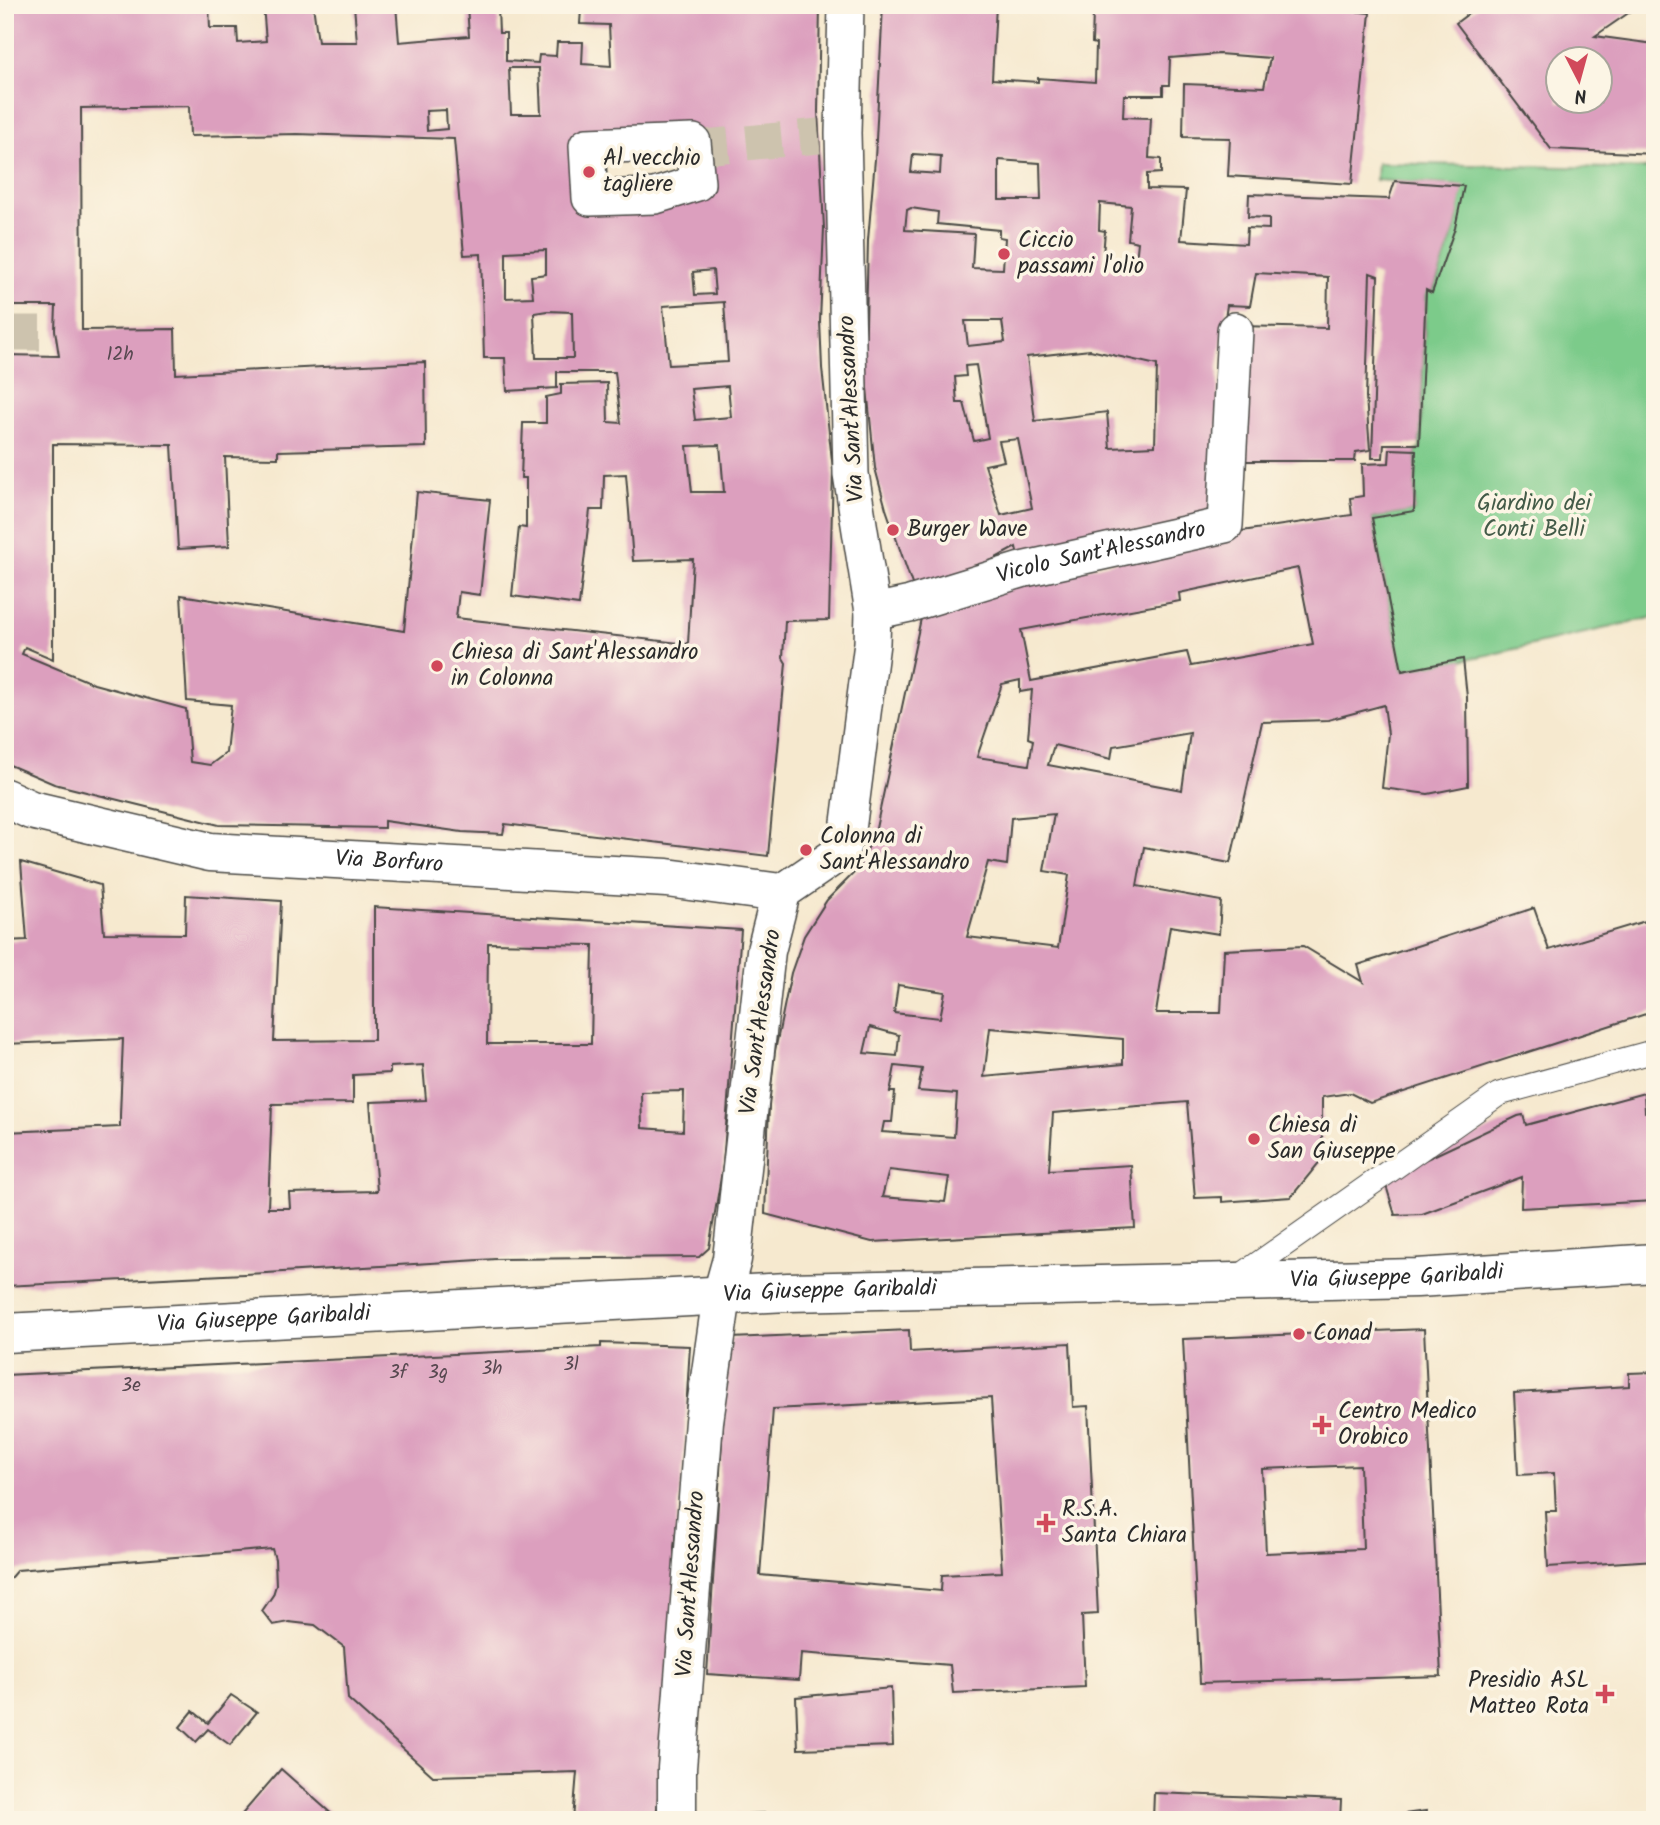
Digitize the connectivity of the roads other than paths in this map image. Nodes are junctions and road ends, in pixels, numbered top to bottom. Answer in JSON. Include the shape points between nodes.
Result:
{"nodes":[{"id":1,"x":846,"y":5,"type":"edge"},
{"id":2,"x":1235,"y":330,"type":"dead end"},
{"id":3,"x":873,"y":612,"type":"junction"},
{"id":4,"x":5,"y":798,"type":"edge"},
{"id":5,"x":781,"y":893,"type":"junction"},
{"id":6,"x":1655,"y":1051,"type":"edge"},
{"id":7,"x":1655,"y":1263,"type":"edge"},
{"id":8,"x":1231,"y":1283,"type":"junction"},
{"id":9,"x":722,"y":1296,"type":"junction"},
{"id":10,"x":5,"y":1333,"type":"edge"},
{"id":11,"x":677,"y":1820,"type":"edge"}],
"edges":[{"from":1,"to":3,"type":"street","name":"Via Sant'Alessandro","via":[[831,135],[851,474]]},
{"from":2,"to":3,"type":"street","name":"Vicolo Sant'Alessandro","via":[[1225,524],[1021,570]]},
{"from":3,"to":5,"type":"street","name":"Via Sant'Alessandro","via":[[848,830],[841,852]]},
{"from":4,"to":5,"type":"street","name":"Via Borfuro","via":[[31,810],[210,852],[667,878]]},
{"from":5,"to":9,"type":"street","name":"Via Sant'Alessandro","via":[[766,951],[732,1259]]},
{"from":6,"to":8,"type":"lane","via":[[1499,1094]]},
{"from":7,"to":8,"type":"street","name":"Via Giuseppe Garibaldi","via":[[1417,1278]]},
{"from":8,"to":9,"type":"street","name":"Via Giuseppe Garibaldi"},
{"from":9,"to":10,"type":"street","name":"Via Giuseppe Garibaldi"},
{"from":9,"to":11,"type":"street","name":"Via Sant'Alessandro","via":[[703,1435],[677,1768]]}]}
